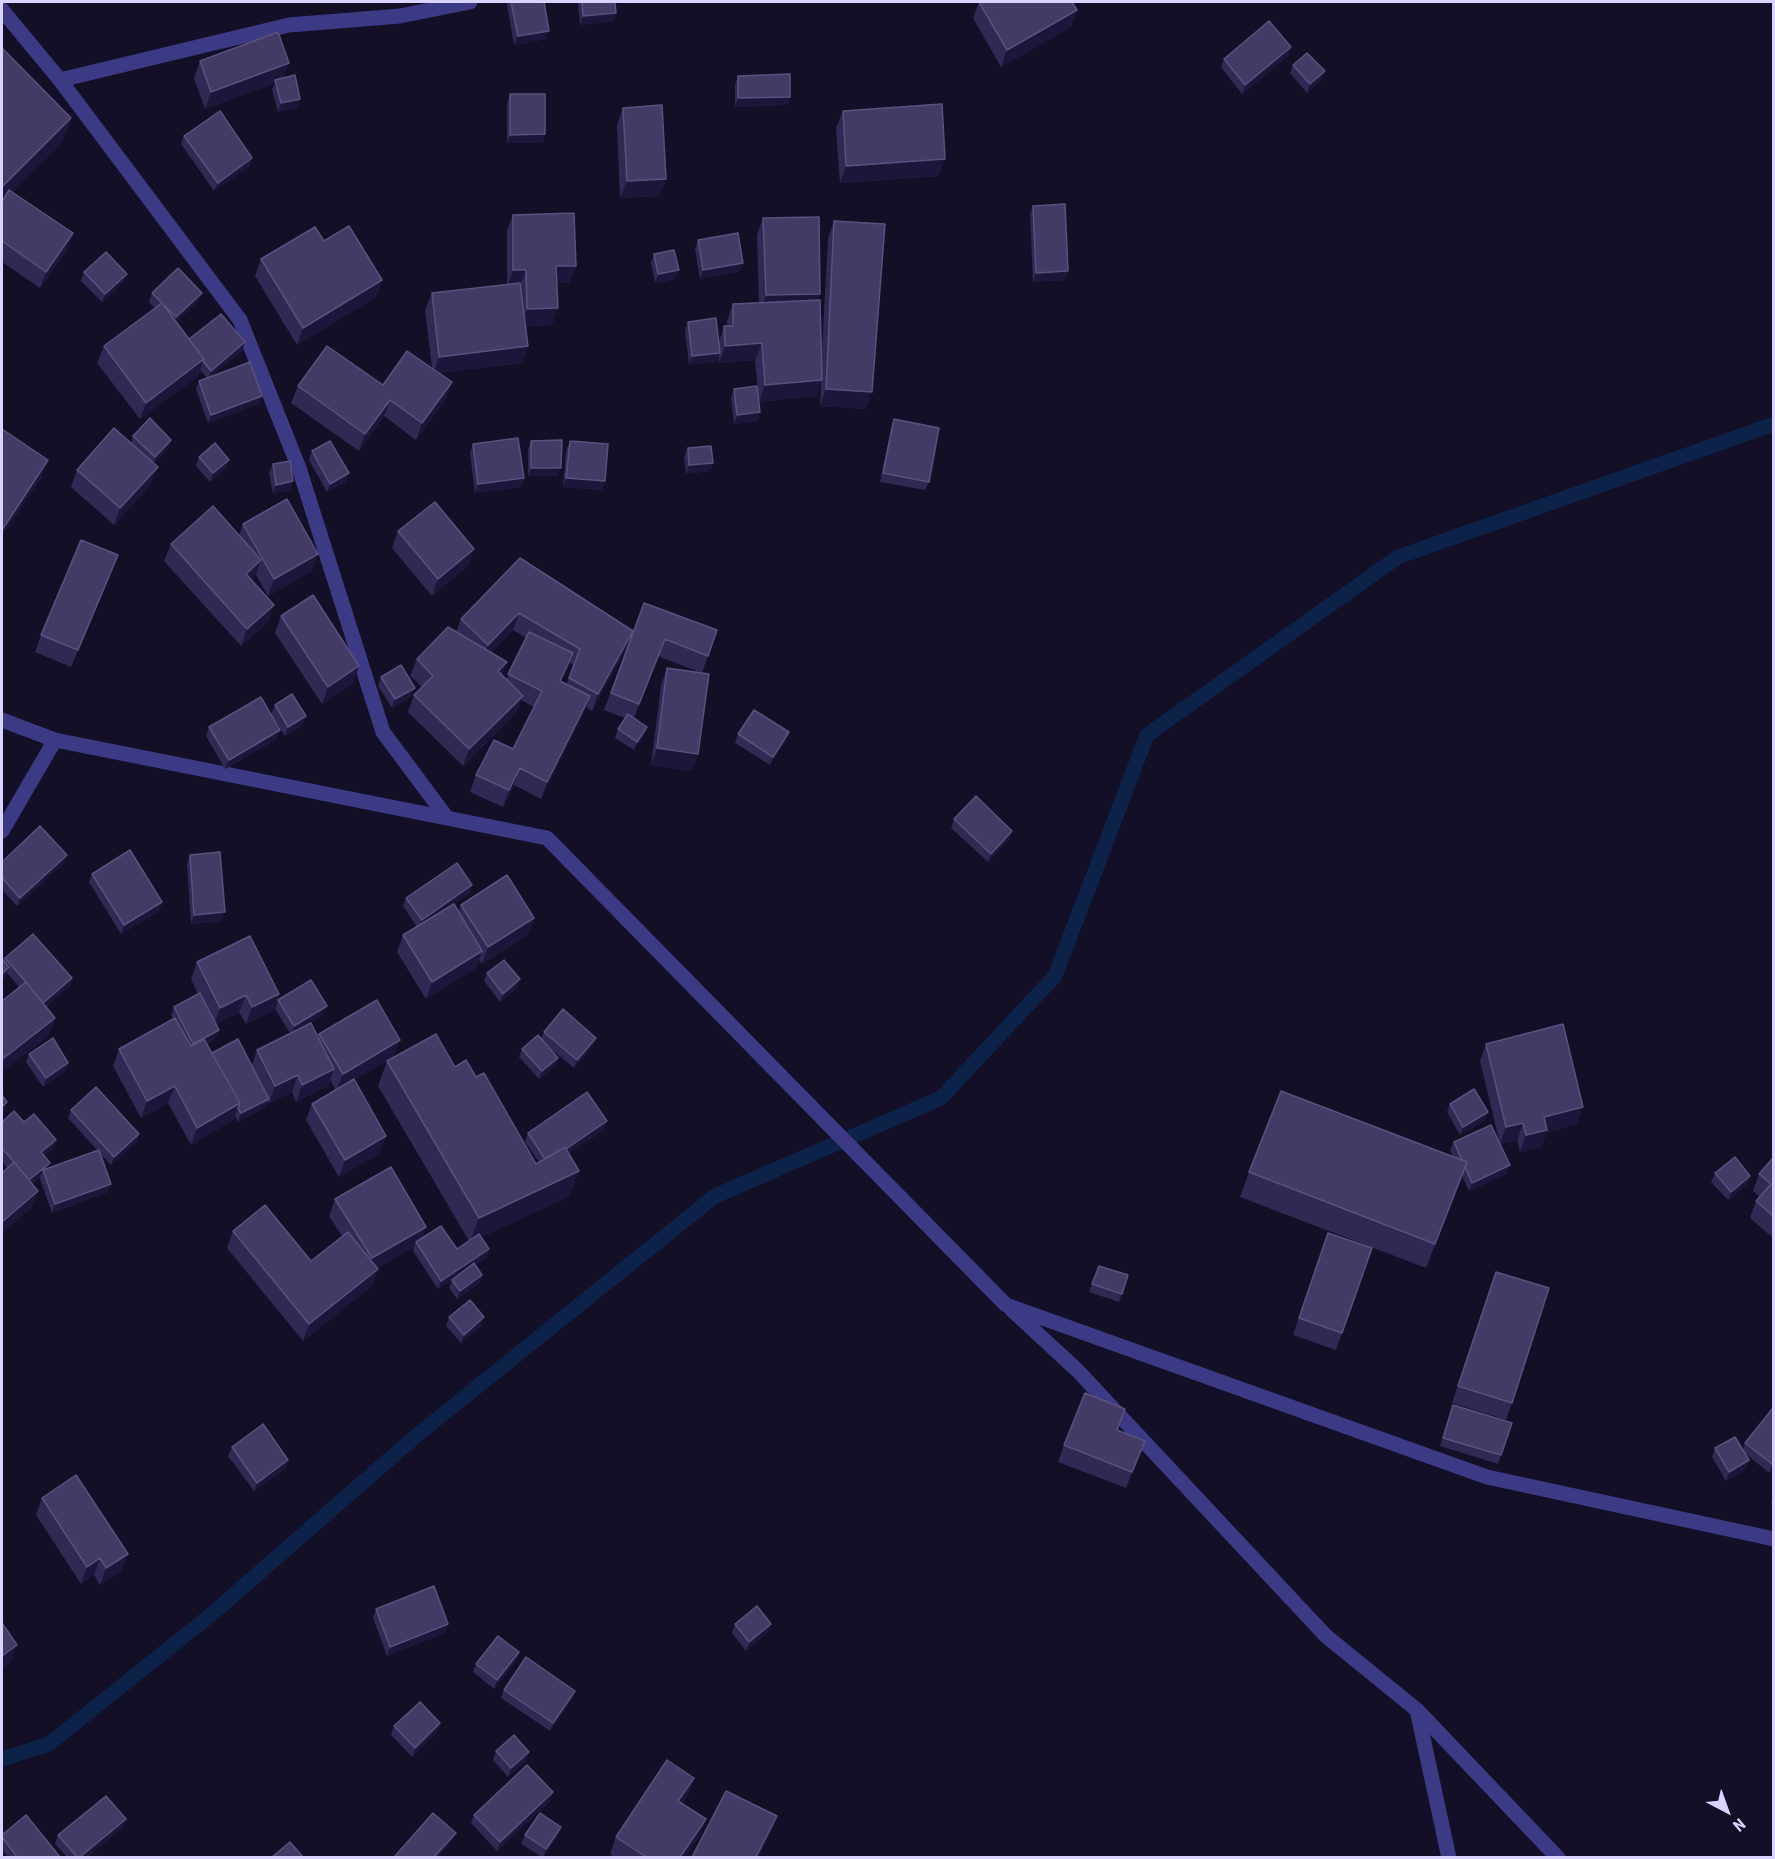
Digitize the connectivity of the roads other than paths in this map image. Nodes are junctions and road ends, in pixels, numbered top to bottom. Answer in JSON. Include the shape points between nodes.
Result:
{"nodes":[{"id":1,"x":470,"y":2,"type":"edge"},
{"id":2,"x":2,"y":10,"type":"edge"},
{"id":3,"x":60,"y":80,"type":"junction"},
{"id":4,"x":2,"y":720,"type":"edge"},
{"id":5,"x":56,"y":740,"type":"junction"},
{"id":6,"x":447,"y":818,"type":"junction"},
{"id":7,"x":2,"y":831,"type":"edge"},
{"id":8,"x":1006,"y":1305,"type":"junction"},
{"id":9,"x":1773,"y":1539,"type":"edge"},
{"id":10,"x":1417,"y":1710,"type":"junction"},
{"id":11,"x":1449,"y":1857,"type":"edge"},
{"id":12,"x":1558,"y":1857,"type":"edge"}],
"edges":[{"from":1,"to":3,"type":"street","via":[[400,16],[289,25]]},
{"from":2,"to":3,"type":"street"},
{"from":3,"to":6,"type":"street","via":[[240,320],[299,468],[383,732]]},
{"from":4,"to":5,"type":"street"},
{"from":5,"to":6,"type":"street"},
{"from":5,"to":7,"type":"street"},
{"from":6,"to":8,"type":"street","via":[[547,838]]},
{"from":8,"to":9,"type":"street","via":[[1487,1477]]},
{"from":8,"to":10,"type":"street","via":[[1078,1371],[1326,1636]]},
{"from":10,"to":11,"type":"street"},
{"from":10,"to":12,"type":"street"}]}
